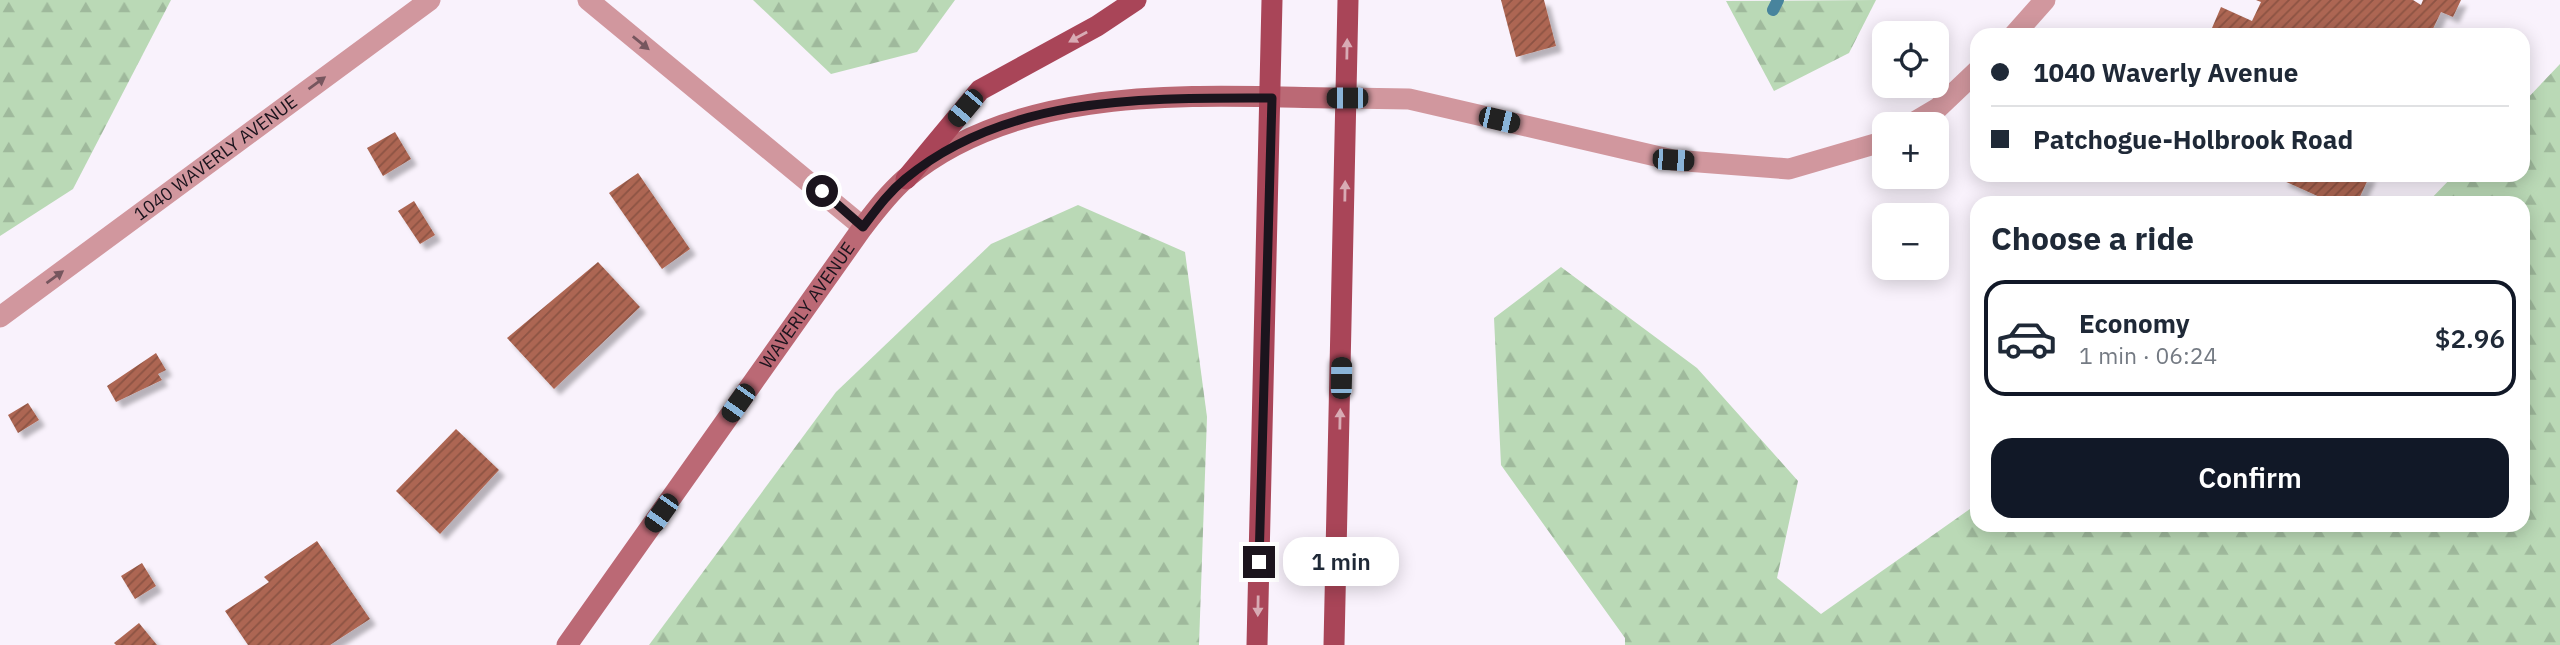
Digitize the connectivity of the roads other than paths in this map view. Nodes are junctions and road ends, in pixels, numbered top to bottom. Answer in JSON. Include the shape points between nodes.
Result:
{"nodes":[{"id":1,"x":430,"y":0,"type":"edge"},
{"id":2,"x":588,"y":0,"type":"edge"},
{"id":3,"x":1136,"y":0,"type":"edge"},
{"id":4,"x":1272,"y":0,"type":"edge"},
{"id":5,"x":1348,"y":0,"type":"edge"},
{"id":6,"x":2045,"y":0,"type":"edge"},
{"id":7,"x":2020,"y":28,"type":"edge"},
{"id":8,"x":1970,"y":78,"type":"edge"},
{"id":9,"x":1272,"y":98,"type":"junction"},
{"id":10,"x":1347,"y":98,"type":"junction"},
{"id":11,"x":1931,"y":112,"type":"edge"},
{"id":12,"x":1872,"y":145,"type":"edge"},
{"id":13,"x":905,"y":179,"type":"junction"},
{"id":14,"x":863,"y":227,"type":"junction"},
{"id":15,"x":0,"y":317,"type":"edge"},
{"id":16,"x":567,"y":645,"type":"edge"},
{"id":17,"x":1257,"y":645,"type":"edge"},
{"id":18,"x":1334,"y":645,"type":"edge"}],
"edges":[{"from":15,"to":1,"type":"lane","name":"1040 WAVERLY AVENUE","one_way":true},
{"from":2,"to":14,"type":"lane","one_way":true},
{"from":3,"to":13,"type":"main road","one_way":true,"via":[[980,90]]},
{"from":4,"to":9,"type":"main road"},
{"from":10,"to":5,"type":"main road","one_way":true},
{"from":6,"to":7,"type":"lane"},
{"from":8,"to":11,"type":"lane"},
{"from":9,"to":10,"type":"main road","name":"WAVERLY AVENUE"},
{"from":9,"to":13,"type":"main road","name":"WAVERLY AVENUE","via":[[1122,100],[1054,110],[978,137]]},
{"from":9,"to":17,"type":"main road","one_way":true},
{"from":10,"to":12,"type":"lane","via":[[1409,99],[1686,161],[1789,169]]},
{"from":18,"to":10,"type":"main road","one_way":true},
{"from":13,"to":14,"type":"main road","name":"WAVERLY AVENUE"},
{"from":14,"to":16,"type":"main road","name":"WAVERLY AVENUE"}]}
